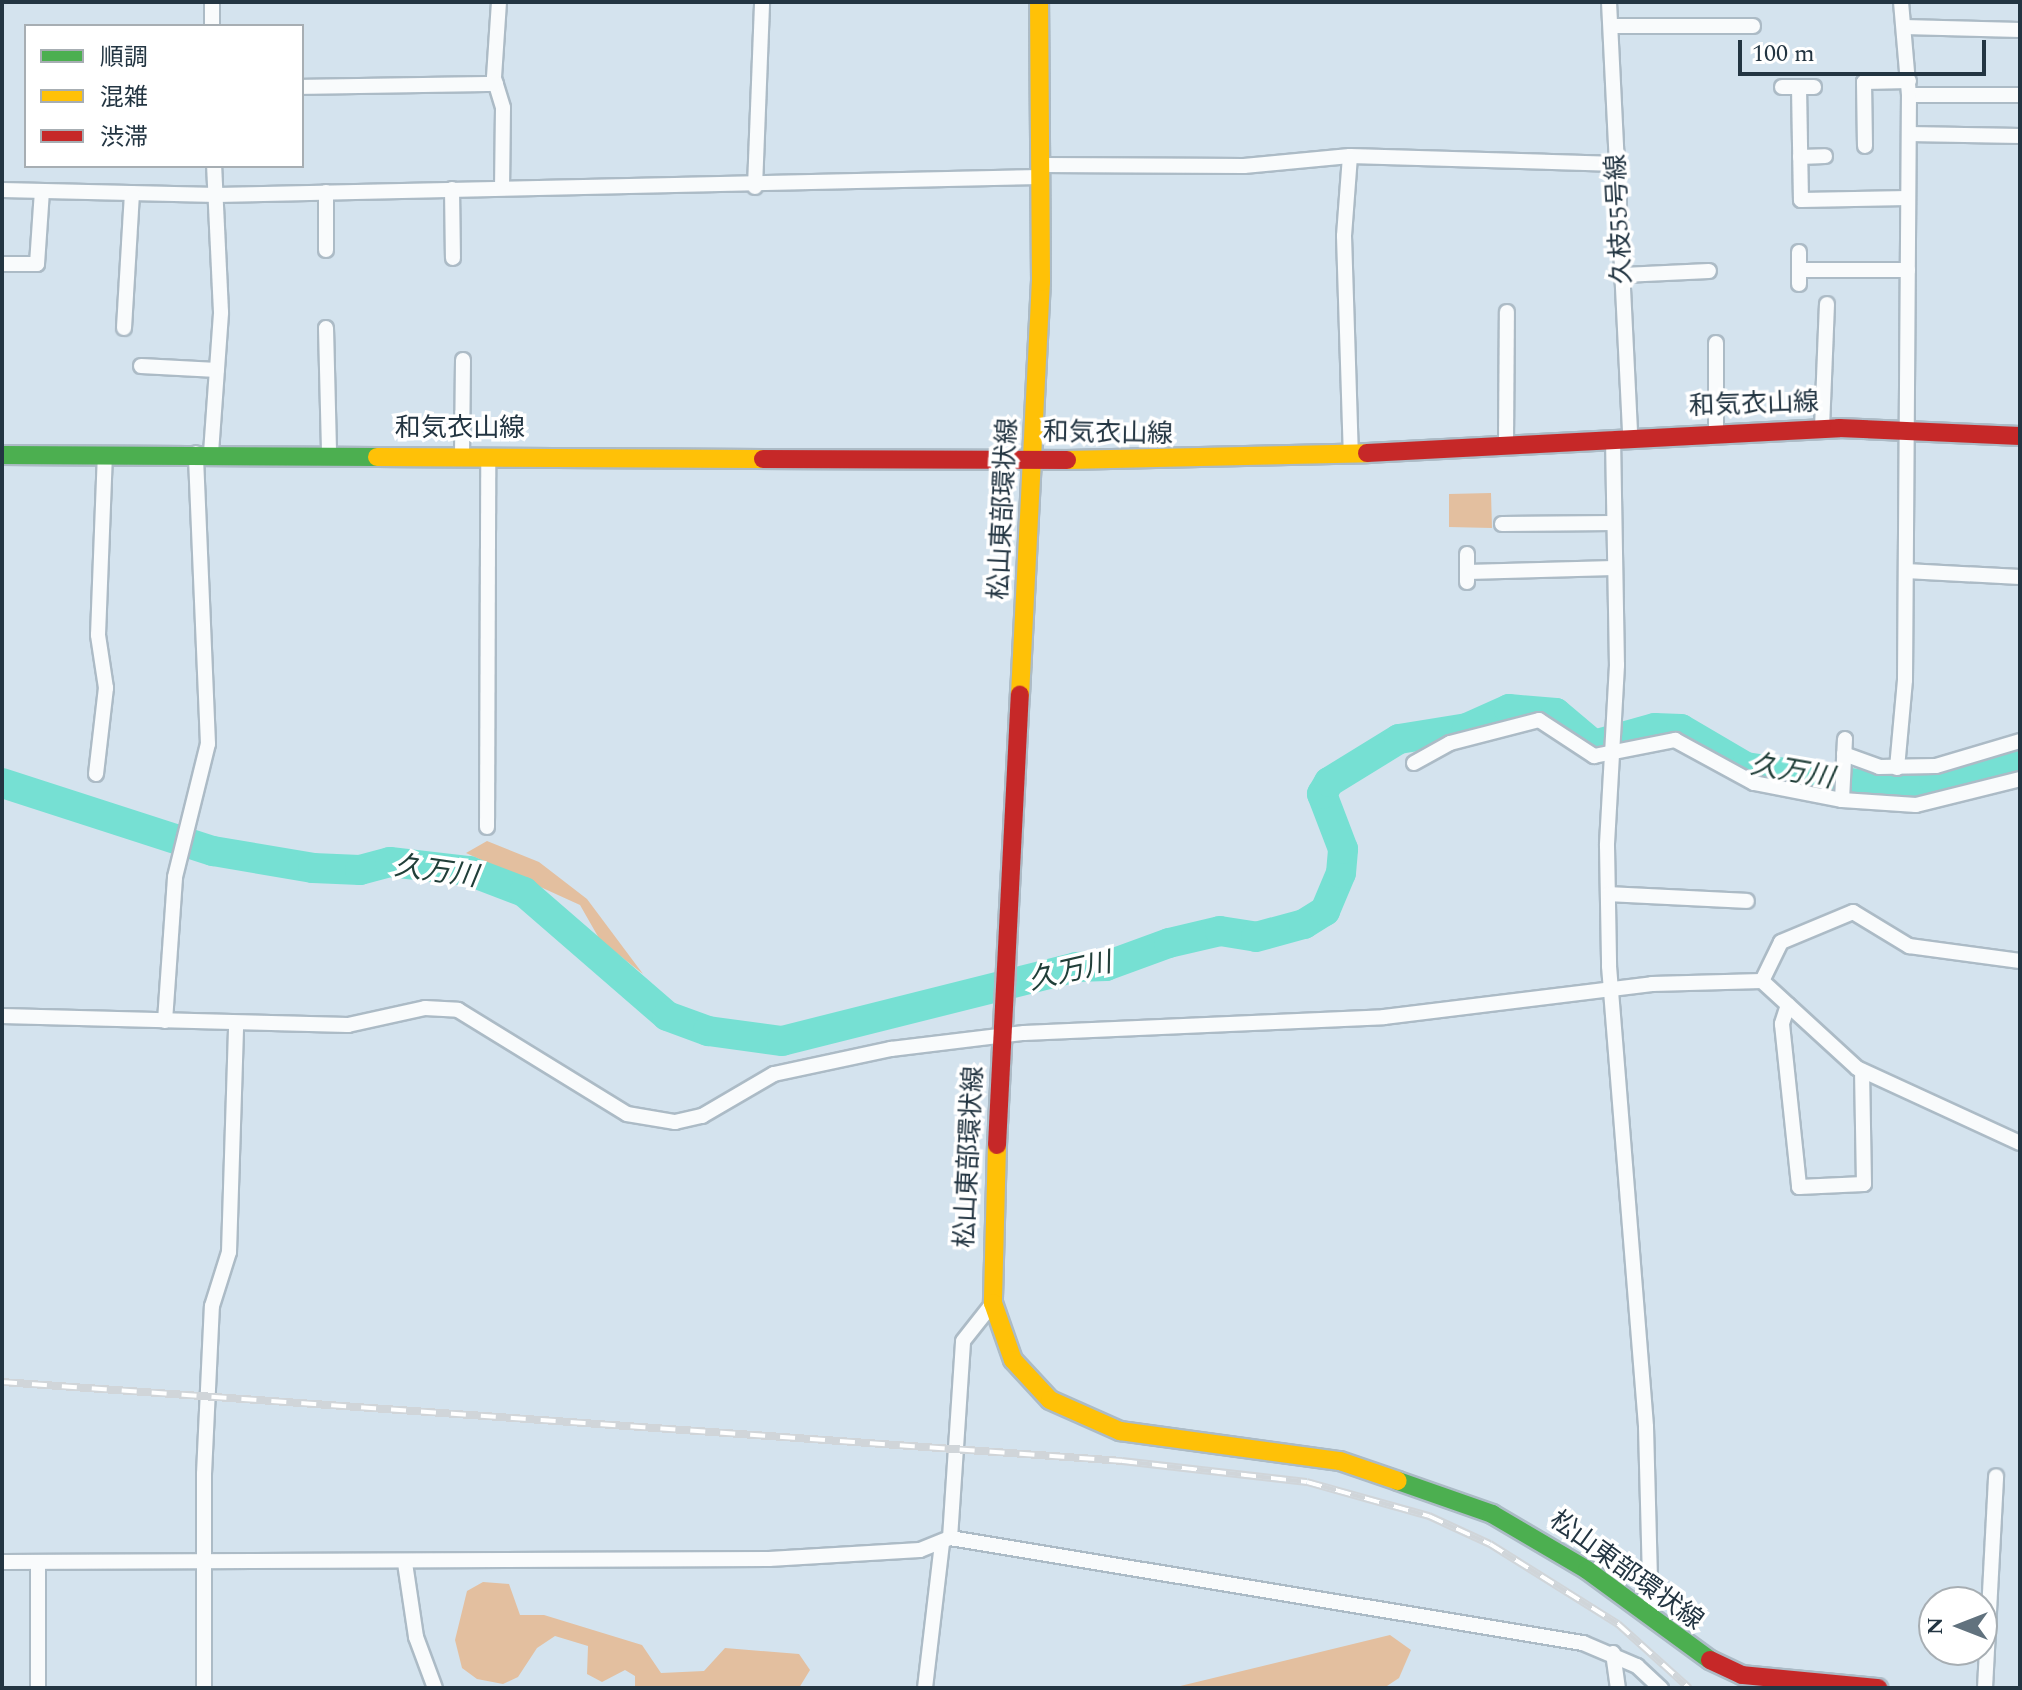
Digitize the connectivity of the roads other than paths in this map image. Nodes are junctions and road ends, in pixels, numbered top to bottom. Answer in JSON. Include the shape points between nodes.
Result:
{"nodes":[{"id":1,"x":212,"y":2,"type":"edge"},
{"id":2,"x":499,"y":2,"type":"edge"},
{"id":3,"x":762,"y":2,"type":"edge"},
{"id":4,"x":1039,"y":2,"type":"edge"},
{"id":5,"x":1609,"y":2,"type":"edge"},
{"id":6,"x":1901,"y":2,"type":"edge"},
{"id":7,"x":212,"y":24,"type":"edge"},
{"id":8,"x":1611,"y":26,"type":"junction"},
{"id":9,"x":1753,"y":26,"type":"dead end"},
{"id":10,"x":1904,"y":27,"type":"junction"},
{"id":11,"x":2020,"y":30,"type":"edge"},
{"id":12,"x":496,"y":84,"type":"junction"},
{"id":13,"x":304,"y":87,"type":"edge"},
{"id":14,"x":1782,"y":87,"type":"dead end"},
{"id":15,"x":1909,"y":88,"type":"junction"},
{"id":16,"x":2020,"y":95,"type":"edge"},
{"id":17,"x":1865,"y":129,"type":"junction"},
{"id":18,"x":1849,"y":130,"type":"dead end"},
{"id":19,"x":1909,"y":134,"type":"junction"},
{"id":20,"x":2020,"y":136,"type":"edge"},
{"id":21,"x":1865,"y":146,"type":"dead end"},
{"id":22,"x":1350,"y":156,"type":"junction"},
{"id":23,"x":1825,"y":156,"type":"dead end"},
{"id":24,"x":1800,"y":157,"type":"junction"},
{"id":25,"x":1618,"y":164,"type":"junction"},
{"id":26,"x":214,"y":168,"type":"edge"},
{"id":27,"x":1041,"y":171,"type":"junction"},
{"id":28,"x":755,"y":187,"type":"junction"},
{"id":29,"x":502,"y":188,"type":"junction"},
{"id":30,"x":452,"y":189,"type":"junction"},
{"id":31,"x":2,"y":190,"type":"edge"},
{"id":32,"x":42,"y":191,"type":"junction"},
{"id":33,"x":326,"y":192,"type":"junction"},
{"id":34,"x":132,"y":193,"type":"junction"},
{"id":35,"x":217,"y":195,"type":"junction"},
{"id":36,"x":1908,"y":198,"type":"junction"},
{"id":37,"x":326,"y":250,"type":"dead end"},
{"id":38,"x":1799,"y":252,"type":"dead end"},
{"id":39,"x":453,"y":258,"type":"dead end"},
{"id":40,"x":2,"y":264,"type":"edge"},
{"id":41,"x":1908,"y":270,"type":"junction"},
{"id":42,"x":1709,"y":271,"type":"dead end"},
{"id":43,"x":1623,"y":275,"type":"junction"},
{"id":44,"x":1827,"y":304,"type":"dead end"},
{"id":45,"x":1507,"y":312,"type":"dead end"},
{"id":46,"x":124,"y":328,"type":"dead end"},
{"id":47,"x":326,"y":328,"type":"dead end"},
{"id":48,"x":1716,"y":343,"type":"dead end"},
{"id":49,"x":463,"y":360,"type":"dead end"},
{"id":50,"x":141,"y":366,"type":"dead end"},
{"id":51,"x":217,"y":370,"type":"junction"},
{"id":52,"x":1822,"y":428,"type":"junction"},
{"id":53,"x":1906,"y":429,"type":"junction"},
{"id":54,"x":1716,"y":433,"type":"junction"},
{"id":55,"x":2020,"y":436,"type":"edge"},
{"id":56,"x":1621,"y":437,"type":"junction"},
{"id":57,"x":1506,"y":442,"type":"junction"},
{"id":58,"x":204,"y":453,"type":"junction"},
{"id":59,"x":105,"y":454,"type":"junction"},
{"id":60,"x":329,"y":454,"type":"junction"},
{"id":61,"x":1351,"y":454,"type":"junction"},
{"id":62,"x":2,"y":455,"type":"edge"},
{"id":63,"x":462,"y":456,"type":"junction"},
{"id":64,"x":488,"y":456,"type":"junction"},
{"id":65,"x":1033,"y":459,"type":"junction"},
{"id":66,"x":1613,"y":523,"type":"junction"},
{"id":67,"x":1502,"y":524,"type":"dead end"},
{"id":68,"x":1467,"y":554,"type":"dead end"},
{"id":69,"x":1614,"y":568,"type":"junction"},
{"id":70,"x":1906,"y":571,"type":"junction"},
{"id":71,"x":2020,"y":577,"type":"edge"},
{"id":72,"x":2020,"y":741,"type":"edge"},
{"id":73,"x":1615,"y":748,"type":"junction"},
{"id":74,"x":1414,"y":763,"type":"dead end"},
{"id":75,"x":1897,"y":768,"type":"junction"},
{"id":76,"x":96,"y":774,"type":"dead end"},
{"id":77,"x":2020,"y":779,"type":"edge"},
{"id":78,"x":1842,"y":797,"type":"junction"},
{"id":79,"x":487,"y":827,"type":"dead end"},
{"id":80,"x":1609,"y":894,"type":"junction"},
{"id":81,"x":1747,"y":901,"type":"dead end"},
{"id":82,"x":2020,"y":961,"type":"edge"},
{"id":83,"x":1762,"y":981,"type":"junction"},
{"id":84,"x":1613,"y":988,"type":"junction"},
{"id":85,"x":1788,"y":1005,"type":"junction"},
{"id":86,"x":2,"y":1016,"type":"edge"},
{"id":87,"x":165,"y":1021,"type":"junction"},
{"id":88,"x":236,"y":1023,"type":"junction"},
{"id":89,"x":1002,"y":1030,"type":"junction"},
{"id":90,"x":1862,"y":1071,"type":"junction"},
{"id":91,"x":2020,"y":1143,"type":"edge"},
{"id":92,"x":993,"y":1303,"type":"junction"},
{"id":93,"x":1996,"y":1476,"type":"dead end"},
{"id":94,"x":946,"y":1540,"type":"junction"},
{"id":95,"x":2,"y":1562,"type":"edge"},
{"id":96,"x":405,"y":1563,"type":"junction"},
{"id":97,"x":38,"y":1564,"type":"junction"},
{"id":98,"x":203,"y":1566,"type":"junction"},
{"id":99,"x":1651,"y":1618,"type":"junction"},
{"id":100,"x":1613,"y":1653,"type":"junction"},
{"id":101,"x":38,"y":1688,"type":"edge"},
{"id":102,"x":204,"y":1688,"type":"edge"},
{"id":103,"x":435,"y":1688,"type":"edge"},
{"id":104,"x":925,"y":1688,"type":"edge"},
{"id":105,"x":1618,"y":1688,"type":"edge"},
{"id":106,"x":1661,"y":1688,"type":"edge"},
{"id":107,"x":1878,"y":1688,"type":"edge"},
{"id":108,"x":1985,"y":1688,"type":"edge"}],
"edges":[{"from":1,"to":7,"type":"street"},
{"from":2,"to":12,"type":"street"},
{"from":3,"to":28,"type":"street"},
{"from":4,"to":27,"type":"main road","name":"松山東部環状線"},
{"from":5,"to":8,"type":"street","name":"久枝55号線"},
{"from":6,"to":10,"type":"street"},
{"from":8,"to":9,"type":"street"},
{"from":8,"to":25,"type":"street","name":"久枝55号線"},
{"from":10,"to":11,"type":"street"},
{"from":10,"to":15,"type":"street"},
{"from":12,"to":13,"type":"street"},
{"from":12,"to":29,"type":"street"},
{"from":14,"to":24,"type":"street","via":[[1807,87]]},
{"from":15,"to":16,"type":"street"},
{"from":15,"to":17,"type":"street","via":[[1864,82]]},
{"from":15,"to":19,"type":"street"},
{"from":17,"to":18,"type":"street"},
{"from":17,"to":21,"type":"street"},
{"from":19,"to":20,"type":"street"},
{"from":19,"to":36,"type":"street"},
{"from":22,"to":25,"type":"street"},
{"from":22,"to":27,"type":"street","via":[[1244,166]]},
{"from":22,"to":61,"type":"street","via":[[1344,236]]},
{"from":23,"to":24,"type":"street"},
{"from":24,"to":36,"type":"street","via":[[1801,200],[1848,206]]},
{"from":25,"to":43,"type":"street","name":"久枝55号線"},
{"from":26,"to":35,"type":"street"},
{"from":27,"to":28,"type":"street"},
{"from":27,"to":65,"type":"main road","name":"松山東部環状線"},
{"from":28,"to":29,"type":"street"},
{"from":29,"to":30,"type":"street"},
{"from":30,"to":33,"type":"street"},
{"from":30,"to":39,"type":"street"},
{"from":31,"to":32,"type":"street"},
{"from":32,"to":34,"type":"street"},
{"from":32,"to":40,"type":"street","via":[[37,264]]},
{"from":33,"to":35,"type":"street"},
{"from":33,"to":37,"type":"street"},
{"from":34,"to":35,"type":"street"},
{"from":34,"to":46,"type":"street"},
{"from":35,"to":51,"type":"street"},
{"from":36,"to":41,"type":"street"},
{"from":38,"to":41,"type":"street","via":[[1799,277]]},
{"from":41,"to":53,"type":"street"},
{"from":42,"to":43,"type":"street"},
{"from":43,"to":56,"type":"street","name":"久枝55号線"},
{"from":44,"to":52,"type":"street"},
{"from":45,"to":57,"type":"street"},
{"from":47,"to":60,"type":"street"},
{"from":48,"to":54,"type":"street"},
{"from":49,"to":63,"type":"street"},
{"from":50,"to":51,"type":"street"},
{"from":51,"to":58,"type":"street"},
{"from":52,"to":53,"type":"main road","name":"和気衣山線"},
{"from":52,"to":54,"type":"main road","name":"和気衣山線"},
{"from":53,"to":55,"type":"main road","name":"和気衣山線"},
{"from":53,"to":70,"type":"street"},
{"from":54,"to":56,"type":"main road","name":"和気衣山線"},
{"from":56,"to":57,"type":"main road","name":"和気衣山線"},
{"from":56,"to":66,"type":"street","name":"久枝55号線"},
{"from":57,"to":61,"type":"main road","name":"和気衣山線"},
{"from":58,"to":59,"type":"main road","name":"和気衣山線"},
{"from":58,"to":60,"type":"main road","name":"和気衣山線"},
{"from":58,"to":87,"type":"street","via":[[209,711],[179,856]]},
{"from":59,"to":62,"type":"main road","name":"和気衣山線"},
{"from":59,"to":76,"type":"street","via":[[98,635],[106,688]]},
{"from":60,"to":63,"type":"main road","name":"和気衣山線"},
{"from":61,"to":65,"type":"main road","name":"和気衣山線"},
{"from":63,"to":64,"type":"main road","name":"和気衣山線"},
{"from":64,"to":65,"type":"main road","name":"和気衣山線"},
{"from":64,"to":79,"type":"street"},
{"from":65,"to":89,"type":"main road","name":"松山東部環状線"},
{"from":66,"to":67,"type":"street"},
{"from":66,"to":69,"type":"street","name":"久枝55号線"},
{"from":68,"to":69,"type":"street","via":[[1467,577],[1524,578]]},
{"from":69,"to":73,"type":"street","name":"久枝55号線"},
{"from":70,"to":71,"type":"street"},
{"from":70,"to":75,"type":"street"},
{"from":72,"to":75,"type":"street","via":[[1936,766]]},
{"from":73,"to":74,"type":"street","via":[[1581,751],[1559,728],[1527,720],[1450,743]]},
{"from":73,"to":78,"type":"street","via":[[1675,740],[1754,783]]},
{"from":73,"to":80,"type":"street","name":"久枝55号線"},
{"from":75,"to":78,"type":"street","via":[[1845,752]]},
{"from":77,"to":78,"type":"street","via":[[1916,805]]},
{"from":80,"to":81,"type":"street"},
{"from":80,"to":84,"type":"street","name":"久枝55号線"},
{"from":82,"to":83,"type":"street","via":[[1909,946],[1853,912],[1781,942]]},
{"from":83,"to":84,"type":"street"},
{"from":83,"to":85,"type":"street"},
{"from":84,"to":89,"type":"street","via":[[1384,1017]]},
{"from":84,"to":99,"type":"street","name":"久枝55号線","via":[[1623,1200],[1646,1427]]},
{"from":85,"to":90,"type":"street"},
{"from":85,"to":90,"type":"street","via":[[1782,1024],[1799,1187],[1864,1184]]},
{"from":86,"to":87,"type":"street"},
{"from":87,"to":88,"type":"street"},
{"from":88,"to":89,"type":"street","via":[[348,1025],[425,1008],[458,1010],[627,1114],[675,1122],[791,1069]]},
{"from":88,"to":98,"type":"street","via":[[229,1252],[212,1306]]},
{"from":89,"to":92,"type":"main road","name":"松山東部環状線"},
{"from":90,"to":91,"type":"street"},
{"from":92,"to":94,"type":"street","via":[[963,1341]]},
{"from":92,"to":99,"type":"main road","name":"松山東部環状線","via":[[1013,1360],[1071,1412],[1151,1440],[1296,1453],[1437,1492],[1539,1538]]},
{"from":93,"to":108,"type":"street"},
{"from":94,"to":96,"type":"street","via":[[769,1559]]},
{"from":94,"to":100,"type":"street"},
{"from":94,"to":104,"type":"street"},
{"from":95,"to":97,"type":"street"},
{"from":96,"to":98,"type":"street"},
{"from":96,"to":103,"type":"street","via":[[413,1624]]},
{"from":97,"to":98,"type":"street"},
{"from":97,"to":101,"type":"street"},
{"from":98,"to":102,"type":"street"},
{"from":99,"to":107,"type":"main road","name":"松山東部環状線","via":[[1699,1655],[1742,1675]]},
{"from":100,"to":105,"type":"street"},
{"from":100,"to":106,"type":"street"}]}
